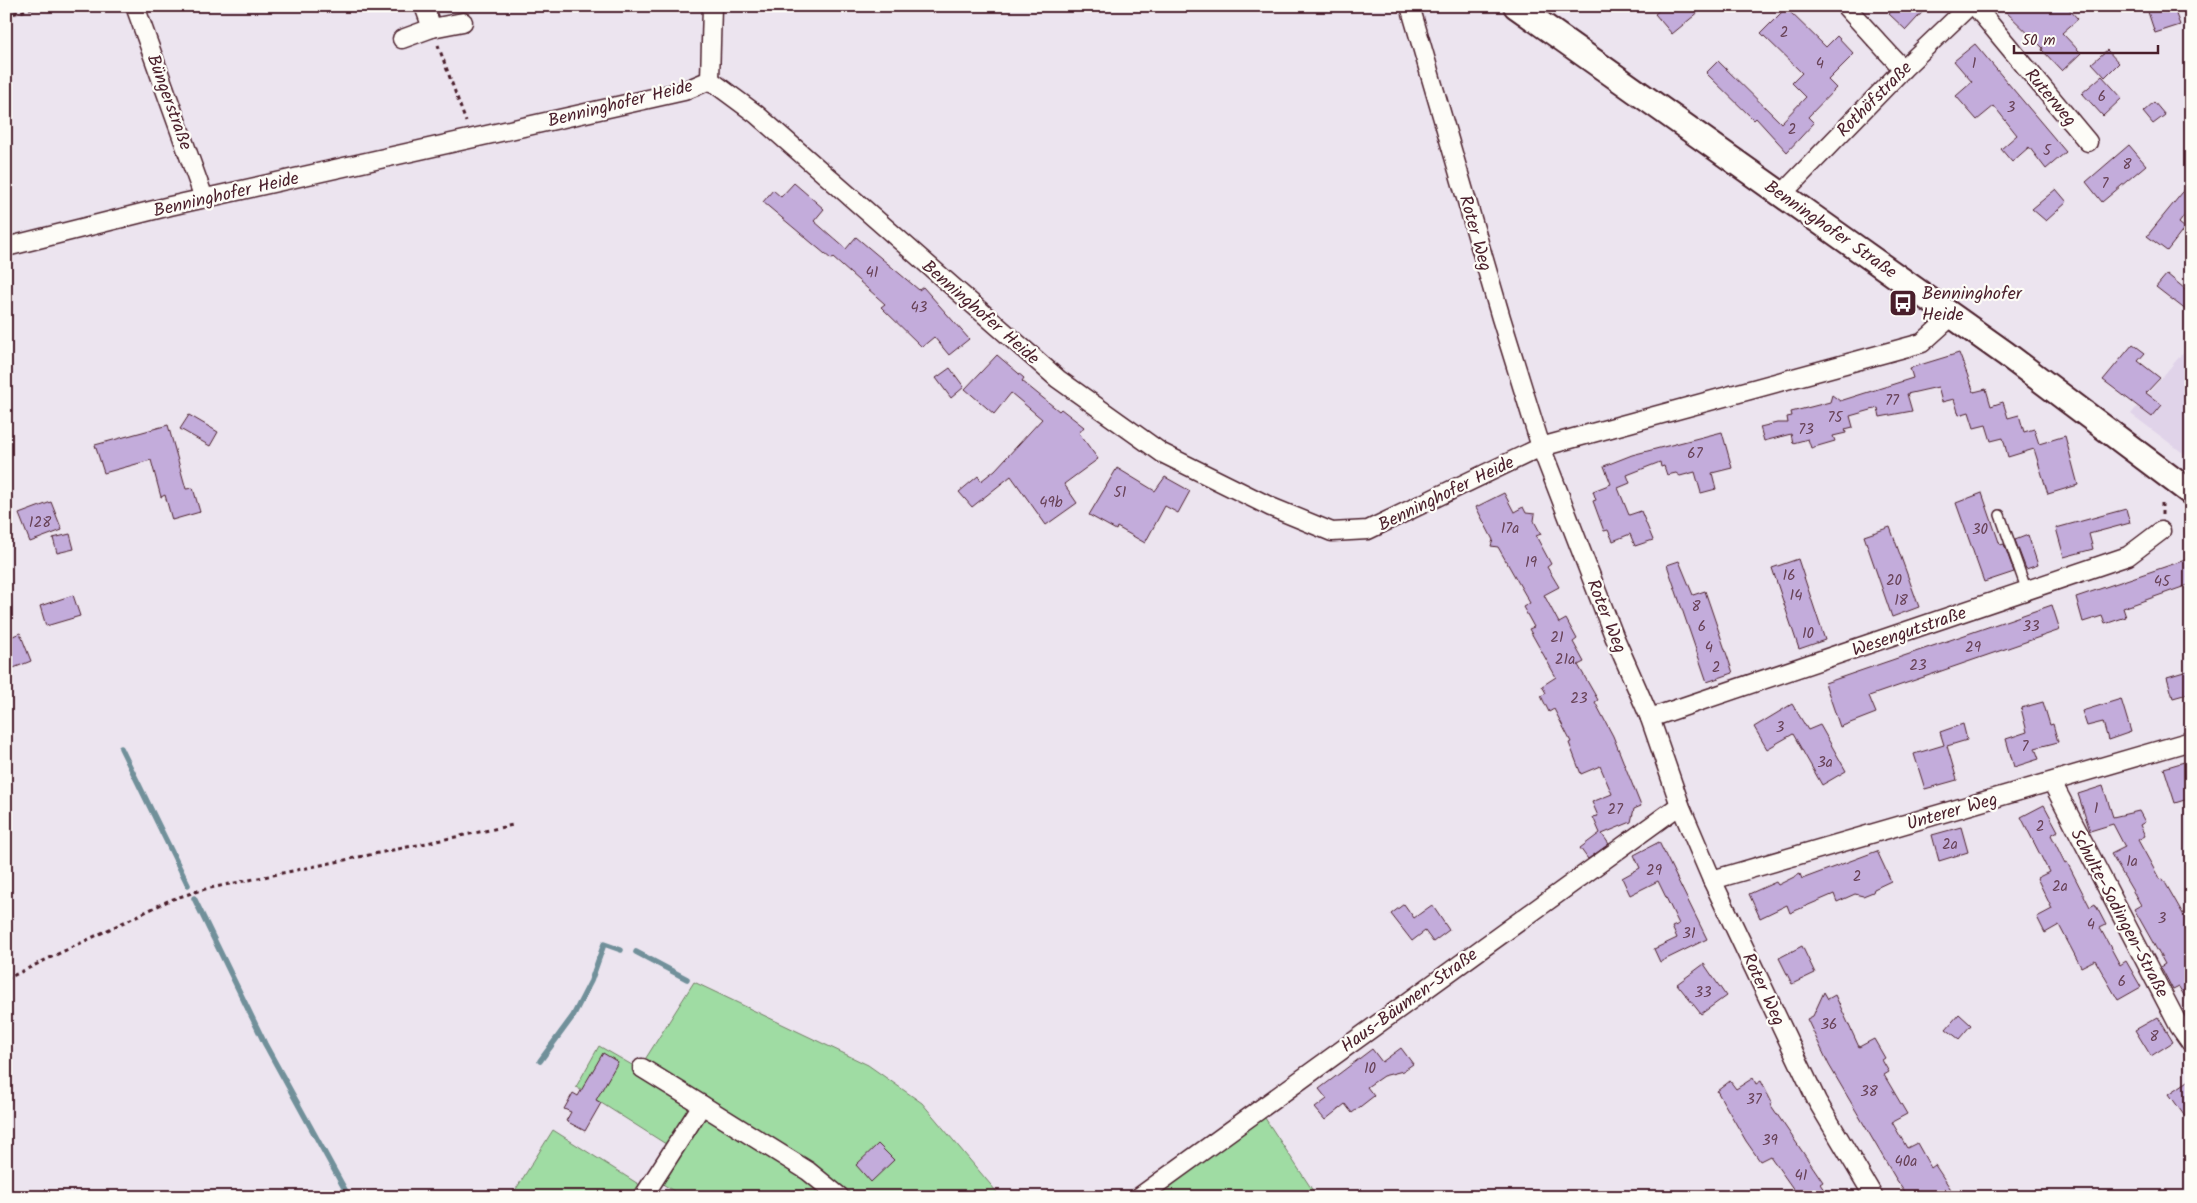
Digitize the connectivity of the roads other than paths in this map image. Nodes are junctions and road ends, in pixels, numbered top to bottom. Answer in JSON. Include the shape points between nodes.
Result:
{"nodes":[{"id":1,"x":135,"y":6,"type":"edge"},
{"id":2,"x":424,"y":6,"type":"edge"},
{"id":3,"x":712,"y":6,"type":"edge"},
{"id":4,"x":1410,"y":6,"type":"edge"},
{"id":5,"x":1516,"y":6,"type":"edge"},
{"id":6,"x":1844,"y":6,"type":"edge"},
{"id":7,"x":1969,"y":6,"type":"edge"},
{"id":8,"x":1974,"y":6,"type":"edge"},
{"id":9,"x":463,"y":22,"type":"dead end"},
{"id":10,"x":432,"y":28,"type":"junction"},
{"id":11,"x":402,"y":39,"type":"dead end"},
{"id":12,"x":1904,"y":68,"type":"junction"},
{"id":13,"x":710,"y":80,"type":"junction"},
{"id":14,"x":2088,"y":142,"type":"dead end"},
{"id":15,"x":1782,"y":194,"type":"junction"},
{"id":16,"x":204,"y":198,"type":"junction"},
{"id":17,"x":6,"y":247,"type":"edge"},
{"id":18,"x":1952,"y":316,"type":"junction"},
{"id":19,"x":1541,"y":447,"type":"junction"},
{"id":20,"x":2191,"y":493,"type":"edge"},
{"id":21,"x":2000,"y":515,"type":"dead end"},
{"id":22,"x":2161,"y":531,"type":"dead end"},
{"id":23,"x":2027,"y":591,"type":"junction"},
{"id":24,"x":1650,"y":718,"type":"junction"},
{"id":25,"x":2191,"y":741,"type":"edge"},
{"id":26,"x":2052,"y":782,"type":"junction"},
{"id":27,"x":1680,"y":806,"type":"junction"},
{"id":28,"x":1712,"y":880,"type":"junction"},
{"id":29,"x":2191,"y":1042,"type":"edge"},
{"id":30,"x":642,"y":1068,"type":"dead end"},
{"id":31,"x":702,"y":1105,"type":"junction"},
{"id":32,"x":643,"y":1197,"type":"edge"},
{"id":33,"x":840,"y":1197,"type":"edge"},
{"id":34,"x":1139,"y":1197,"type":"edge"},
{"id":35,"x":1874,"y":1197,"type":"edge"}],
"edges":[{"from":1,"to":16,"type":"street","name":"Büngerstraße"},
{"from":2,"to":10,"type":"street"},
{"from":3,"to":13,"type":"street"},
{"from":4,"to":19,"type":"street","name":"Roter Weg"},
{"from":5,"to":15,"type":"main road","name":"Benninghofer Straße"},
{"from":6,"to":12,"type":"street"},
{"from":7,"to":12,"type":"street","name":"Rothöfstraße"},
{"from":8,"to":14,"type":"street","name":"Ruterweg"},
{"from":9,"to":10,"type":"street"},
{"from":10,"to":11,"type":"street"},
{"from":12,"to":15,"type":"street","name":"Rothöfstraße"},
{"from":13,"to":16,"type":"street","name":"Benninghofer Heide","via":[[684,91]]},
{"from":13,"to":19,"type":"street","name":"Benninghofer Heide","via":[[756,114],[1058,379],[1162,453],[1271,507],[1332,532],[1368,530]]},
{"from":15,"to":18,"type":"main road","name":"Benninghofer Straße"},
{"from":16,"to":17,"type":"street","name":"Benninghofer Heide"},
{"from":18,"to":19,"type":"street","name":"Benninghofer Heide","via":[[1922,343]]},
{"from":18,"to":20,"type":"main road","name":"Benninghofer Straße"},
{"from":19,"to":24,"type":"street","name":"Roter Weg","via":[[1614,636]]},
{"from":21,"to":23,"type":"lane"},
{"from":22,"to":23,"type":"street","name":"Wesengutstraße","via":[[2128,556]]},
{"from":23,"to":24,"type":"street","name":"Wesengutstraße"},
{"from":24,"to":27,"type":"street","name":"Roter Weg"},
{"from":25,"to":26,"type":"street","name":"Unterer Weg"},
{"from":26,"to":28,"type":"street","name":"Unterer Weg"},
{"from":26,"to":29,"type":"street","name":"Schulte-Sodingen-Straße","via":[[2179,1026]]},
{"from":27,"to":28,"type":"street","name":"Roter Weg"},
{"from":27,"to":34,"type":"street","name":"Haus-Bäumen-Straße"},
{"from":28,"to":35,"type":"street","name":"Roter Weg","via":[[1817,1101]]},
{"from":30,"to":31,"type":"street"},
{"from":31,"to":32,"type":"street"},
{"from":31,"to":33,"type":"street","via":[[808,1171]]}]}
